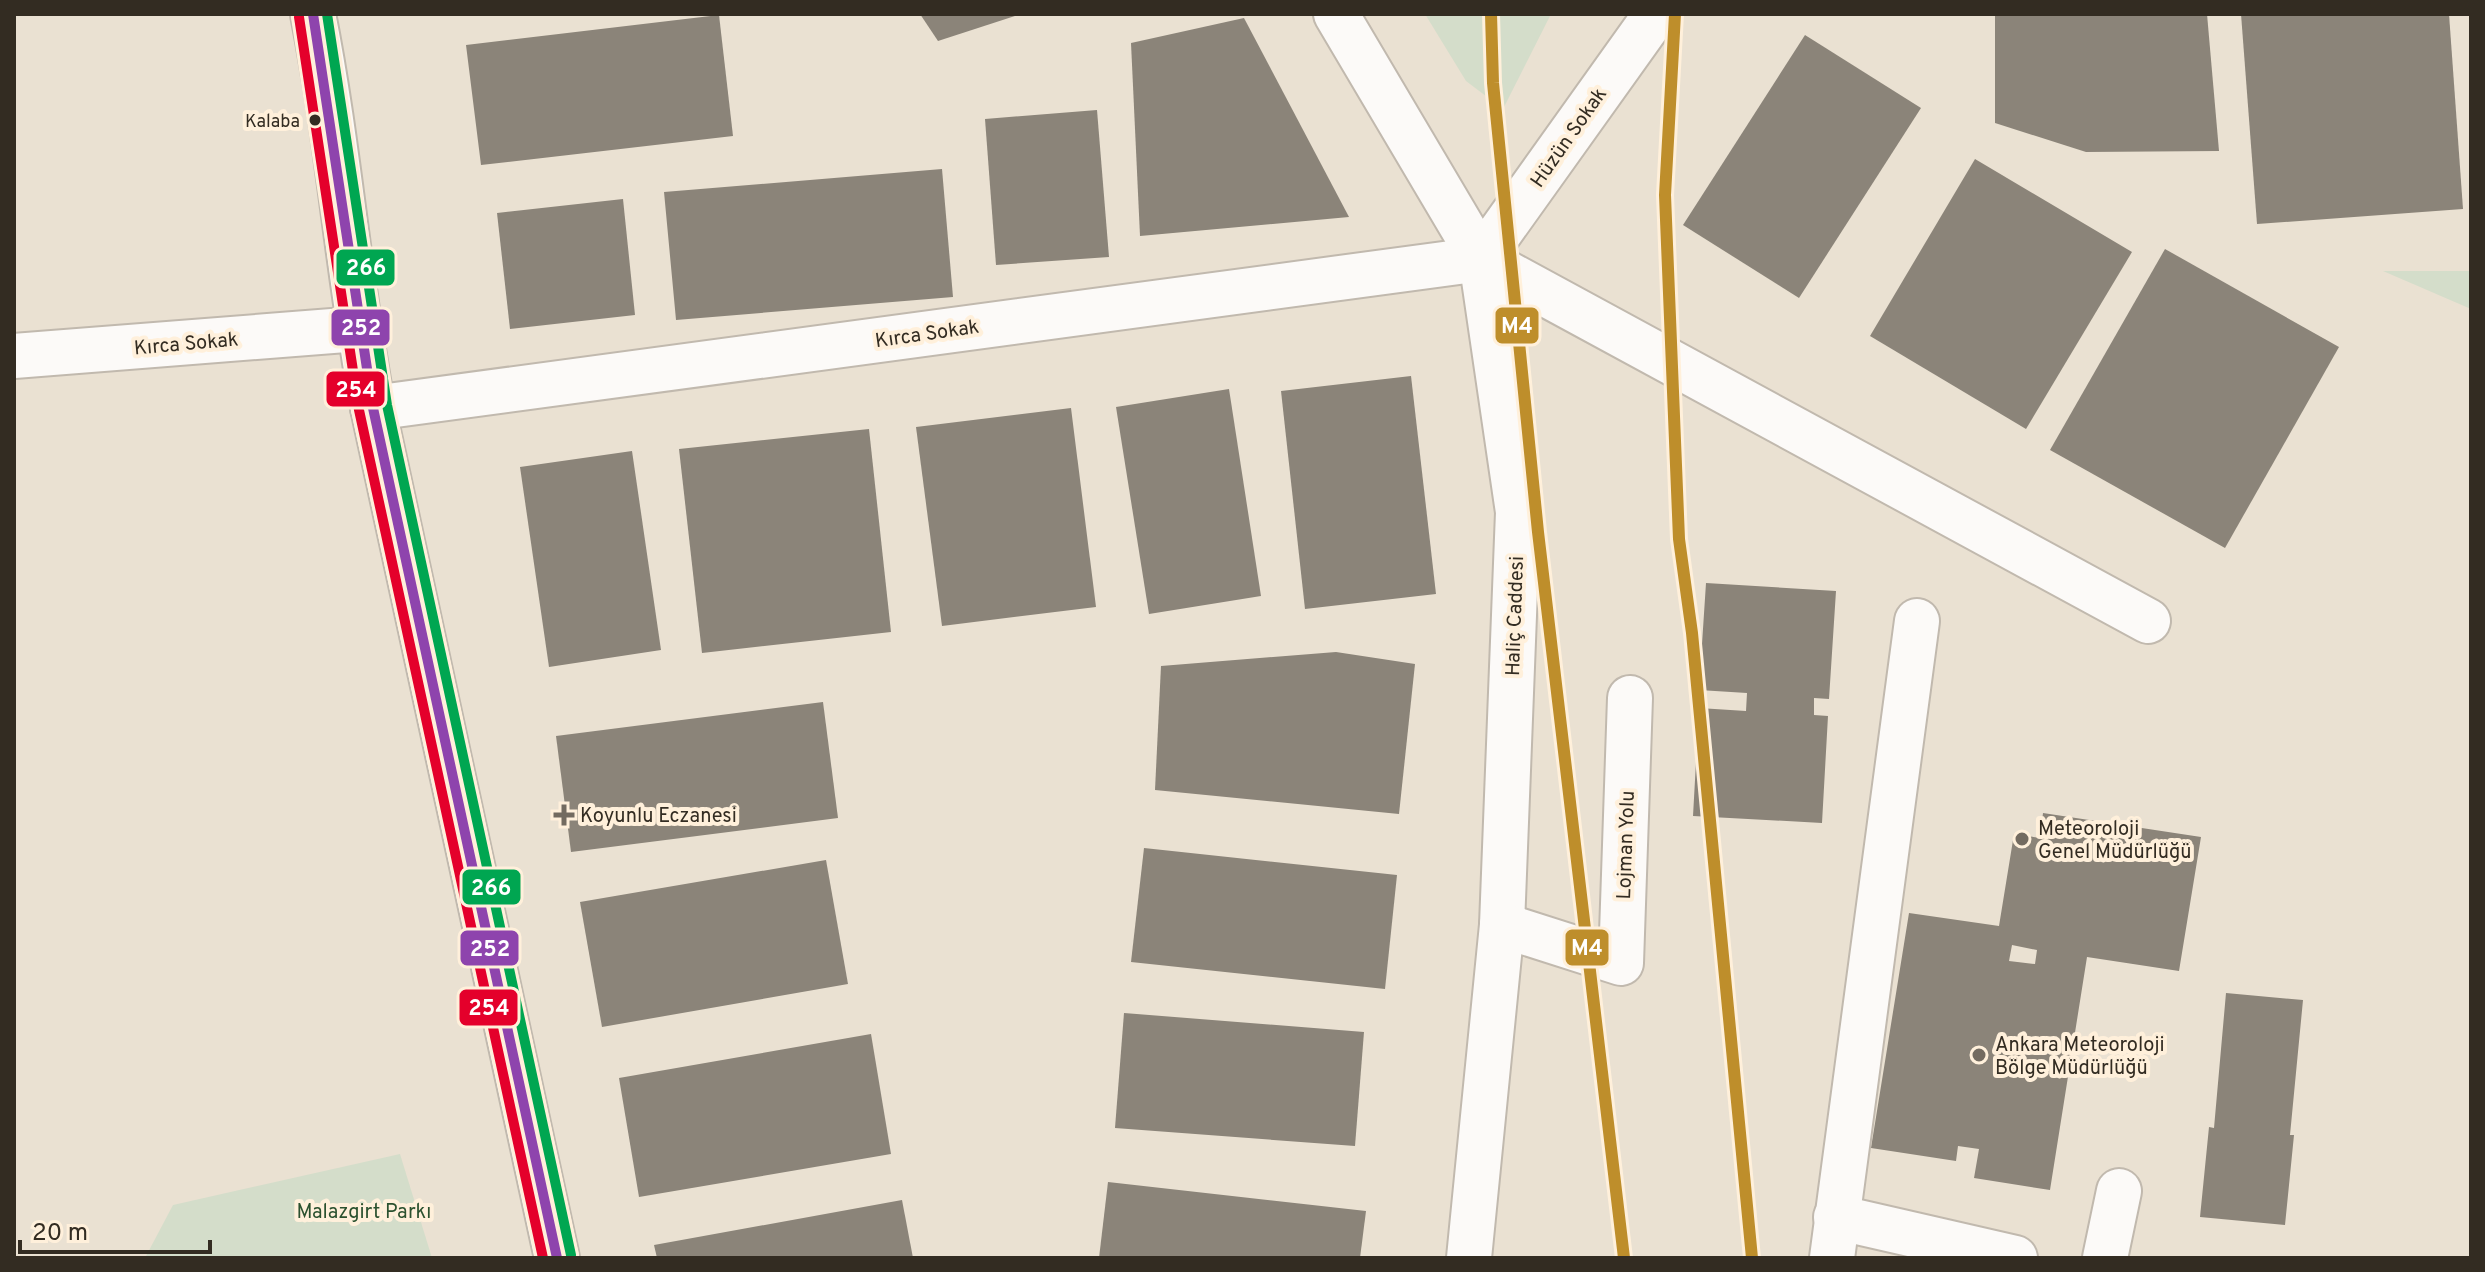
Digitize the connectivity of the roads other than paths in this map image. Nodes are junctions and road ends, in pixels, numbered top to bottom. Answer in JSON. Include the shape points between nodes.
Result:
{"nodes":[{"id":1,"x":313,"y":14,"type":"edge"},
{"id":2,"x":1336,"y":14,"type":"edge"},
{"id":3,"x":1656,"y":14,"type":"edge"},
{"id":4,"x":1481,"y":259,"type":"junction"},
{"id":5,"x":358,"y":329,"type":"junction"},
{"id":6,"x":14,"y":356,"type":"edge"},
{"id":7,"x":373,"y":408,"type":"junction"},
{"id":8,"x":1917,"y":621,"type":"dead end"},
{"id":9,"x":2148,"y":621,"type":"dead end"},
{"id":10,"x":1630,"y":698,"type":"dead end"},
{"id":11,"x":1502,"y":925,"type":"junction"},
{"id":12,"x":2119,"y":1191,"type":"dead end"},
{"id":13,"x":1834,"y":1238,"type":"edge"},
{"id":14,"x":557,"y":1258,"type":"edge"},
{"id":15,"x":1469,"y":1258,"type":"edge"},
{"id":16,"x":2015,"y":1258,"type":"edge"},
{"id":17,"x":2105,"y":1258,"type":"edge"}],
"edges":[{"from":1,"to":5,"type":"street"},
{"from":2,"to":4,"type":"street","name":"Haliç Caddesi"},
{"from":3,"to":4,"type":"street","name":"Hüzün Sokak"},
{"from":4,"to":7,"type":"street","name":"Kırca Sokak"},
{"from":4,"to":9,"type":"street"},
{"from":4,"to":11,"type":"street","name":"Haliç Caddesi","via":[[1518,512]]},
{"from":5,"to":6,"type":"street","name":"Kırca Sokak"},
{"from":5,"to":7,"type":"street"},
{"from":7,"to":14,"type":"street"},
{"from":8,"to":13,"type":"street"},
{"from":10,"to":11,"type":"street","name":"Lojman Yolu","via":[[1621,963]]},
{"from":11,"to":15,"type":"street","name":"Haliç Caddesi"},
{"from":12,"to":17,"type":"street"},
{"from":13,"to":16,"type":"street"}]}
